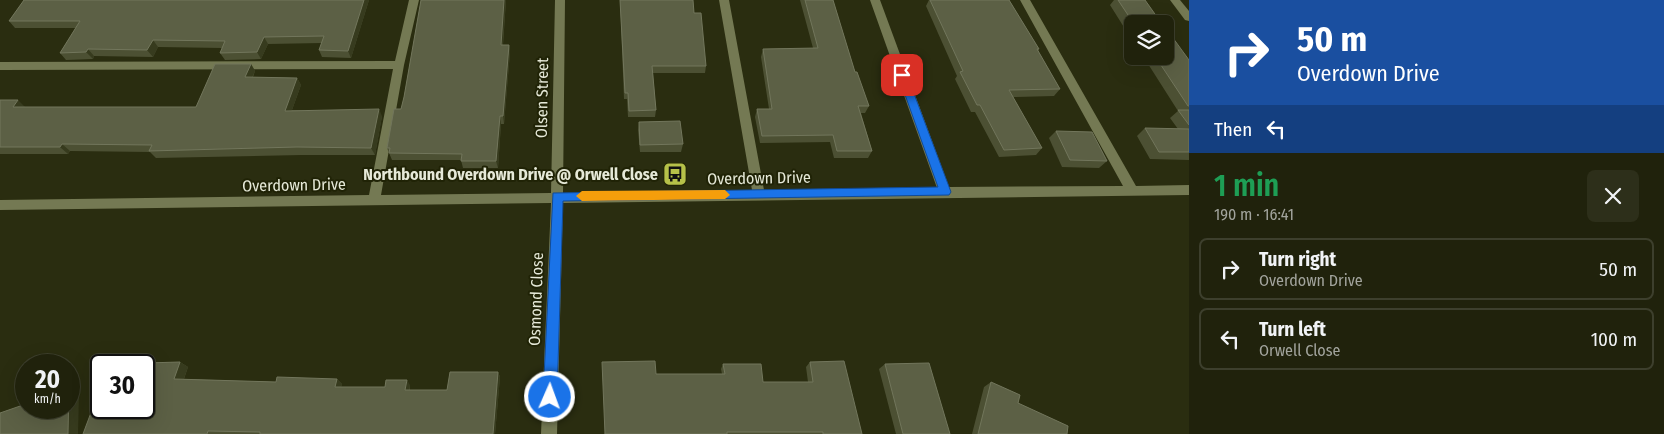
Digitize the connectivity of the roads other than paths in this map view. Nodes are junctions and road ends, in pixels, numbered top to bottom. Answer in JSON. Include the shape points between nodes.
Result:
{"nodes":[{"id":1,"x":414,"y":0,"type":"edge"},
{"id":2,"x":560,"y":0,"type":"edge"},
{"id":3,"x":724,"y":0,"type":"edge"},
{"id":4,"x":875,"y":0,"type":"edge"},
{"id":5,"x":1025,"y":0,"type":"edge"},
{"id":6,"x":1175,"y":0,"type":"edge"},
{"id":7,"x":1189,"y":18,"type":"edge"},
{"id":8,"x":399,"y":65,"type":"junction"},
{"id":9,"x":0,"y":66,"type":"edge"},
{"id":10,"x":1132,"y":190,"type":"junction"},
{"id":11,"x":1189,"y":190,"type":"edge"},
{"id":12,"x":945,"y":192,"type":"junction"},
{"id":13,"x":759,"y":194,"type":"junction"},
{"id":14,"x":557,"y":196,"type":"junction"},
{"id":15,"x":374,"y":201,"type":"junction"},
{"id":16,"x":0,"y":205,"type":"edge"},
{"id":17,"x":549,"y":434,"type":"edge"}],
"edges":[{"from":1,"to":8,"type":"street"},
{"from":2,"to":14,"type":"street","name":"Olsen Street"},
{"from":3,"to":13,"type":"street"},
{"from":4,"to":12,"type":"street"},
{"from":5,"to":10,"type":"street"},
{"from":6,"to":7,"type":"street"},
{"from":8,"to":9,"type":"street"},
{"from":8,"to":15,"type":"street"},
{"from":10,"to":11,"type":"street","name":"Overdown Drive"},
{"from":10,"to":12,"type":"street","name":"Overdown Drive"},
{"from":12,"to":13,"type":"street","name":"Overdown Drive"},
{"from":13,"to":14,"type":"street","name":"Overdown Drive"},
{"from":14,"to":15,"type":"street","name":"Overdown Drive"},
{"from":14,"to":17,"type":"street","name":"Osmond Close"},
{"from":15,"to":16,"type":"street","name":"Overdown Drive"}]}
